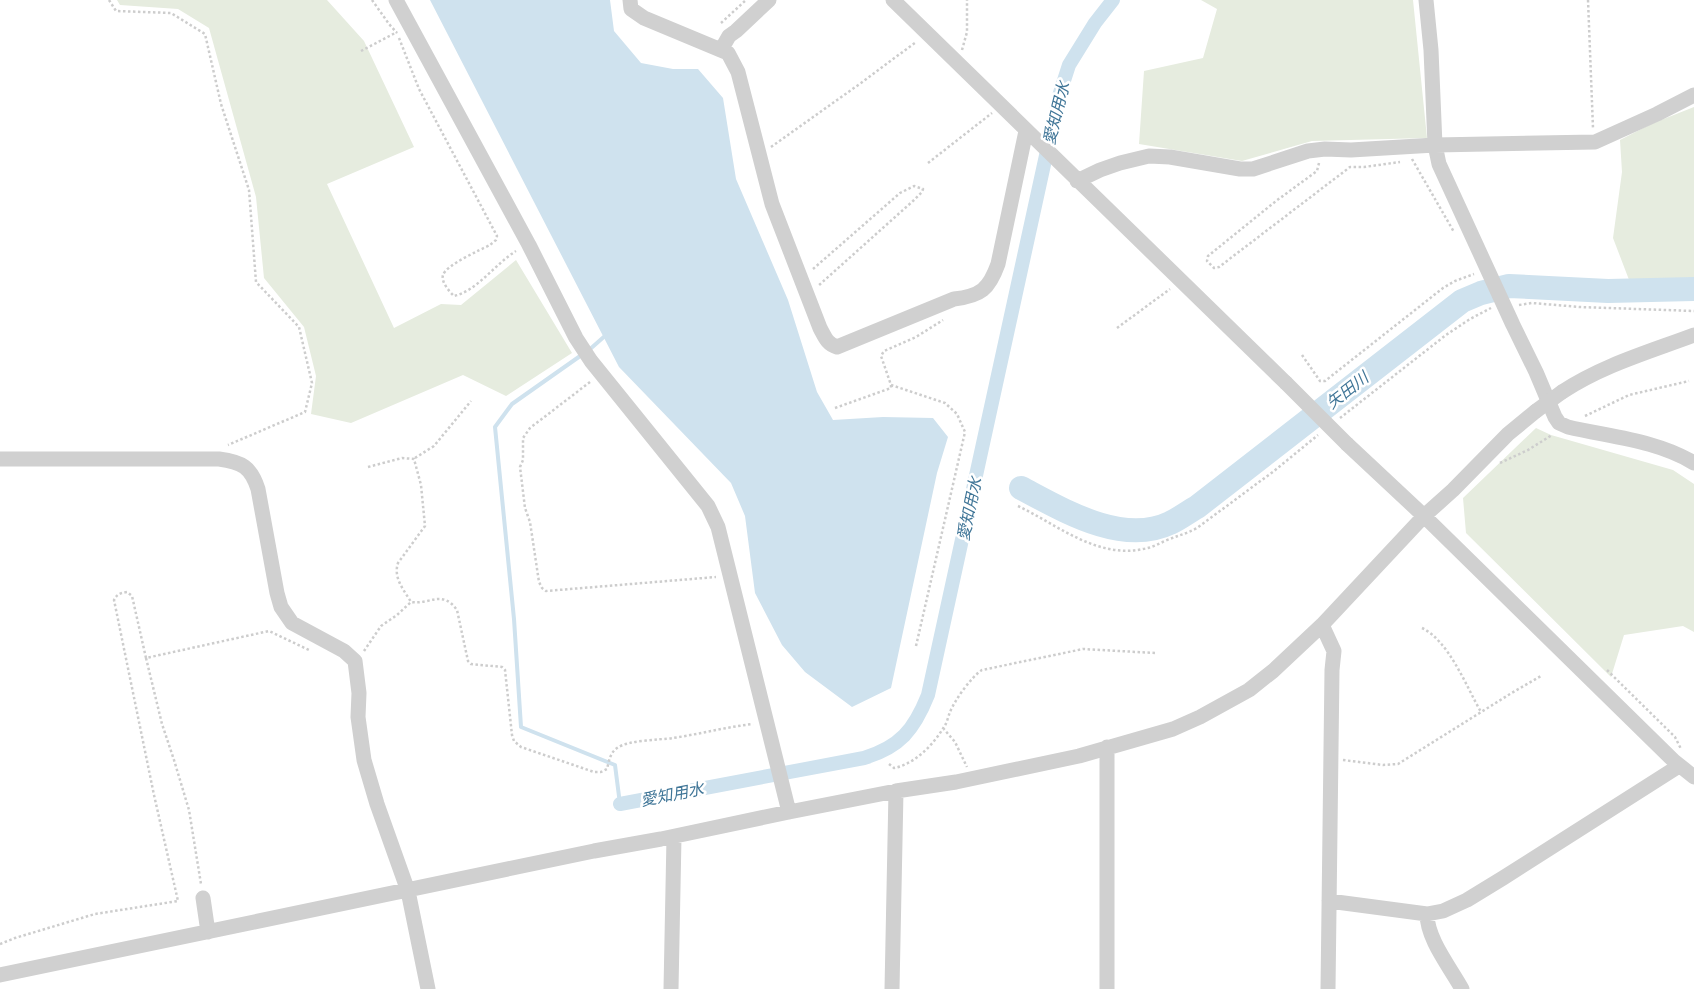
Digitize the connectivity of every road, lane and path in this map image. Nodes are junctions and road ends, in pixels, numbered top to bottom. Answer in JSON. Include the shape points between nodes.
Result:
{"nodes":[{"id":1,"x":109,"y":0,"type":"edge"},
{"id":2,"x":372,"y":0,"type":"edge"},
{"id":3,"x":396,"y":0,"type":"edge"},
{"id":4,"x":630,"y":0,"type":"edge"},
{"id":5,"x":769,"y":0,"type":"edge"},
{"id":6,"x":893,"y":0,"type":"edge"},
{"id":7,"x":967,"y":0,"type":"edge"},
{"id":8,"x":1426,"y":0,"type":"edge"},
{"id":9,"x":1588,"y":0,"type":"edge"},
{"id":10,"x":410,"y":25,"type":"junction"},
{"id":11,"x":396,"y":32,"type":"junction"},
{"id":12,"x":927,"y":33,"type":"junction"},
{"id":13,"x":721,"y":50,"type":"junction"},
{"id":14,"x":361,"y":51,"type":"dead end"},
{"id":15,"x":956,"y":61,"type":"junction"},
{"id":16,"x":1694,"y":95,"type":"edge"},
{"id":17,"x":1001,"y":106,"type":"junction"},
{"id":18,"x":1032,"y":136,"type":"junction"},
{"id":19,"x":1593,"y":142,"type":"junction"},
{"id":20,"x":1435,"y":145,"type":"junction"},
{"id":21,"x":1413,"y":147,"type":"junction"},
{"id":22,"x":1318,"y":150,"type":"junction"},
{"id":23,"x":759,"y":155,"type":"junction"},
{"id":24,"x":1404,"y":162,"type":"dead end"},
{"id":25,"x":928,"y":163,"type":"dead end"},
{"id":26,"x":1078,"y":181,"type":"junction"},
{"id":27,"x":1456,"y":236,"type":"dead end"},
{"id":28,"x":529,"y":245,"type":"junction"},
{"id":29,"x":1479,"y":270,"type":"dead end"},
{"id":30,"x":801,"y":280,"type":"junction"},
{"id":31,"x":1182,"y":282,"type":"junction"},
{"id":32,"x":807,"y":296,"type":"junction"},
{"id":33,"x":1504,"y":306,"type":"junction"},
{"id":34,"x":1694,"y":311,"type":"edge"},
{"id":35,"x":946,"y":318,"type":"dead end"},
{"id":36,"x":1117,"y":328,"type":"dead end"},
{"id":37,"x":1694,"y":335,"type":"edge"},
{"id":38,"x":1302,"y":355,"type":"dead end"},
{"id":39,"x":602,"y":375,"type":"junction"},
{"id":40,"x":891,"y":385,"type":"junction"},
{"id":41,"x":471,"y":401,"type":"dead end"},
{"id":42,"x":834,"y":408,"type":"dead end"},
{"id":43,"x":1339,"y":418,"type":"dead end"},
{"id":44,"x":1324,"y":430,"type":"dead end"},
{"id":45,"x":0,"y":459,"type":"edge"},
{"id":46,"x":219,"y":459,"type":"junction"},
{"id":47,"x":414,"y":459,"type":"junction"},
{"id":48,"x":1694,"y":463,"type":"edge"},
{"id":49,"x":368,"y":467,"type":"dead end"},
{"id":50,"x":1018,"y":506,"type":"dead end"},
{"id":51,"x":1424,"y":516,"type":"junction"},
{"id":52,"x":730,"y":576,"type":"junction"},
{"id":53,"x":411,"y":602,"type":"junction"},
{"id":54,"x":1322,"y":625,"type":"junction"},
{"id":55,"x":1422,"y":628,"type":"dead end"},
{"id":56,"x":916,"y":646,"type":"dead end"},
{"id":57,"x":314,"y":652,"type":"dead end"},
{"id":58,"x":1155,"y":654,"type":"dead end"},
{"id":59,"x":146,"y":658,"type":"junction"},
{"id":60,"x":355,"y":661,"type":"junction"},
{"id":61,"x":1607,"y":670,"type":"dead end"},
{"id":62,"x":1541,"y":676,"type":"dead end"},
{"id":63,"x":1481,"y":712,"type":"junction"},
{"id":64,"x":767,"y":722,"type":"junction"},
{"id":65,"x":943,"y":728,"type":"junction"},
{"id":66,"x":1107,"y":747,"type":"junction"},
{"id":67,"x":1331,"y":758,"type":"junction"},
{"id":68,"x":1677,"y":763,"type":"junction"},
{"id":69,"x":889,"y":764,"type":"dead end"},
{"id":70,"x":1694,"y":777,"type":"edge"},
{"id":71,"x":971,"y":779,"type":"junction"},
{"id":72,"x":896,"y":791,"type":"junction"},
{"id":73,"x":788,"y":812,"type":"junction"},
{"id":74,"x":674,"y":837,"type":"junction"},
{"id":75,"x":408,"y":891,"type":"junction"},
{"id":76,"x":202,"y":898,"type":"joint"},
{"id":77,"x":1329,"y":901,"type":"junction"},
{"id":78,"x":1427,"y":914,"type":"junction"},
{"id":79,"x":208,"y":932,"type":"junction"},
{"id":80,"x":0,"y":944,"type":"edge"},
{"id":81,"x":0,"y":975,"type":"edge"},
{"id":82,"x":428,"y":989,"type":"edge"},
{"id":83,"x":671,"y":989,"type":"edge"},
{"id":84,"x":892,"y":989,"type":"edge"},
{"id":85,"x":1107,"y":989,"type":"edge"},
{"id":86,"x":1328,"y":989,"type":"edge"},
{"id":87,"x":1462,"y":989,"type":"edge"}],
"edges":[{"from":1,"to":46,"type":"path","via":[[116,11],[172,13],[205,34],[221,104],[249,190],[256,282],[299,327],[312,383],[305,412],[220,448]]},
{"from":2,"to":11,"type":"path"},
{"from":3,"to":10,"type":"street"},
{"from":4,"to":13,"type":"street","via":[[631,8],[644,18]]},
{"from":5,"to":13,"type":"street","via":[[729,36]]},
{"from":6,"to":12,"type":"street"},
{"from":7,"to":15,"type":"path","via":[[967,32],[964,48]]},
{"from":8,"to":20,"type":"street","via":[[1432,50]]},
{"from":9,"to":19,"type":"path"},
{"from":10,"to":11,"type":"path"},
{"from":10,"to":28,"type":"street"},
{"from":11,"to":14,"type":"path"},
{"from":11,"to":28,"type":"path","via":[[419,89],[497,236],[490,245],[448,267],[443,278],[448,291],[454,296],[475,286],[486,274]]},
{"from":12,"to":15,"type":"street"},
{"from":12,"to":23,"type":"path"},
{"from":13,"to":23,"type":"street","via":[[728,53],[738,72]]},
{"from":15,"to":17,"type":"street"},
{"from":16,"to":19,"type":"street"},
{"from":17,"to":18,"type":"street"},
{"from":17,"to":25,"type":"path"},
{"from":18,"to":26,"type":"street"},
{"from":18,"to":32,"type":"street","via":[[993,280],[984,289],[971,297],[954,299],[837,347],[827,342]]},
{"from":19,"to":20,"type":"street"},
{"from":20,"to":21,"type":"street"},
{"from":20,"to":33,"type":"street","via":[[1439,164]]},
{"from":21,"to":22,"type":"street"},
{"from":21,"to":27,"type":"path","via":[[1412,160]]},
{"from":22,"to":24,"type":"path","via":[[1318,171],[1208,256],[1207,261],[1214,268],[1346,170]]},
{"from":22,"to":26,"type":"street","via":[[1240,170],[1149,156],[1120,162]]},
{"from":23,"to":30,"type":"street","via":[[774,213]]},
{"from":26,"to":31,"type":"street"},
{"from":28,"to":39,"type":"street","via":[[576,338]]},
{"from":29,"to":38,"type":"path","via":[[1443,288],[1325,381],[1320,381]]},
{"from":30,"to":32,"type":"street"},
{"from":30,"to":32,"type":"path","via":[[900,193],[914,186],[923,189]]},
{"from":31,"to":36,"type":"path"},
{"from":31,"to":51,"type":"street","bridge":true},
{"from":33,"to":34,"type":"path","via":[[1532,303]]},
{"from":33,"to":43,"type":"path","via":[[1490,308],[1470,318]]},
{"from":33,"to":48,"type":"street","via":[[1559,423],[1657,446]]},
{"from":35,"to":40,"type":"path","via":[[916,337],[884,351],[881,356]]},
{"from":37,"to":51,"type":"street","bridge":true,"via":[[1621,361],[1562,392],[1508,434]]},
{"from":39,"to":52,"type":"street","via":[[708,506],[718,527]]},
{"from":39,"to":52,"type":"path","via":[[530,428],[523,438],[520,467],[525,508],[542,588],[546,591]]},
{"from":40,"to":42,"type":"path","via":[[891,388]]},
{"from":40,"to":56,"type":"path","via":[[945,403],[957,414],[965,432]]},
{"from":41,"to":47,"type":"path","via":[[434,446]]},
{"from":44,"to":50,"type":"path","via":[[1197,528],[1142,550],[1095,545]]},
{"from":45,"to":46,"type":"street"},
{"from":46,"to":60,"type":"street","via":[[240,464],[254,478],[281,607],[292,623],[344,651]]},
{"from":47,"to":49,"type":"path","via":[[402,458]]},
{"from":47,"to":53,"type":"path","via":[[422,485],[425,526],[396,569]]},
{"from":51,"to":54,"type":"street"},
{"from":51,"to":68,"type":"street"},
{"from":52,"to":64,"type":"street"},
{"from":53,"to":60,"type":"path","via":[[381,626]]},
{"from":53,"to":64,"type":"path","via":[[434,598],[452,604],[463,630],[468,661],[505,670],[514,741],[521,747],[576,766],[601,772],[607,769],[611,754],[626,744]]},
{"from":54,"to":66,"type":"street","via":[[1273,671],[1225,704],[1173,729]]},
{"from":54,"to":67,"type":"street","via":[[1334,651]]},
{"from":55,"to":63,"type":"path","via":[[1445,648]]},
{"from":57,"to":59,"type":"path","via":[[269,631]]},
{"from":58,"to":65,"type":"path","via":[[1083,650],[982,670],[950,710]]},
{"from":59,"to":76,"type":"path","via":[[162,724],[189,810]]},
{"from":59,"to":80,"type":"path","via":[[132,596],[127,592],[120,593],[114,600],[178,900],[95,914]]},
{"from":60,"to":75,"type":"street","via":[[364,760]]},
{"from":61,"to":68,"type":"path","via":[[1675,737],[1681,751]]},
{"from":62,"to":63,"type":"path"},
{"from":63,"to":67,"type":"path","via":[[1398,764],[1374,765]]},
{"from":64,"to":73,"type":"street"},
{"from":65,"to":69,"type":"path","via":[[914,759],[894,768]]},
{"from":65,"to":71,"type":"path","via":[[962,754]]},
{"from":66,"to":71,"type":"street"},
{"from":66,"to":85,"type":"street"},
{"from":67,"to":77,"type":"street"},
{"from":68,"to":70,"type":"street"},
{"from":68,"to":78,"type":"street","via":[[1467,900]]},
{"from":71,"to":72,"type":"street"},
{"from":72,"to":73,"type":"street"},
{"from":72,"to":84,"type":"street"},
{"from":73,"to":74,"type":"street"},
{"from":74,"to":75,"type":"street"},
{"from":74,"to":83,"type":"street"},
{"from":75,"to":79,"type":"street"},
{"from":75,"to":82,"type":"street"},
{"from":76,"to":79,"type":"street"},
{"from":77,"to":78,"type":"street"},
{"from":77,"to":86,"type":"street"},
{"from":78,"to":87,"type":"street","via":[[1433,940]]},
{"from":79,"to":81,"type":"street"}]}
